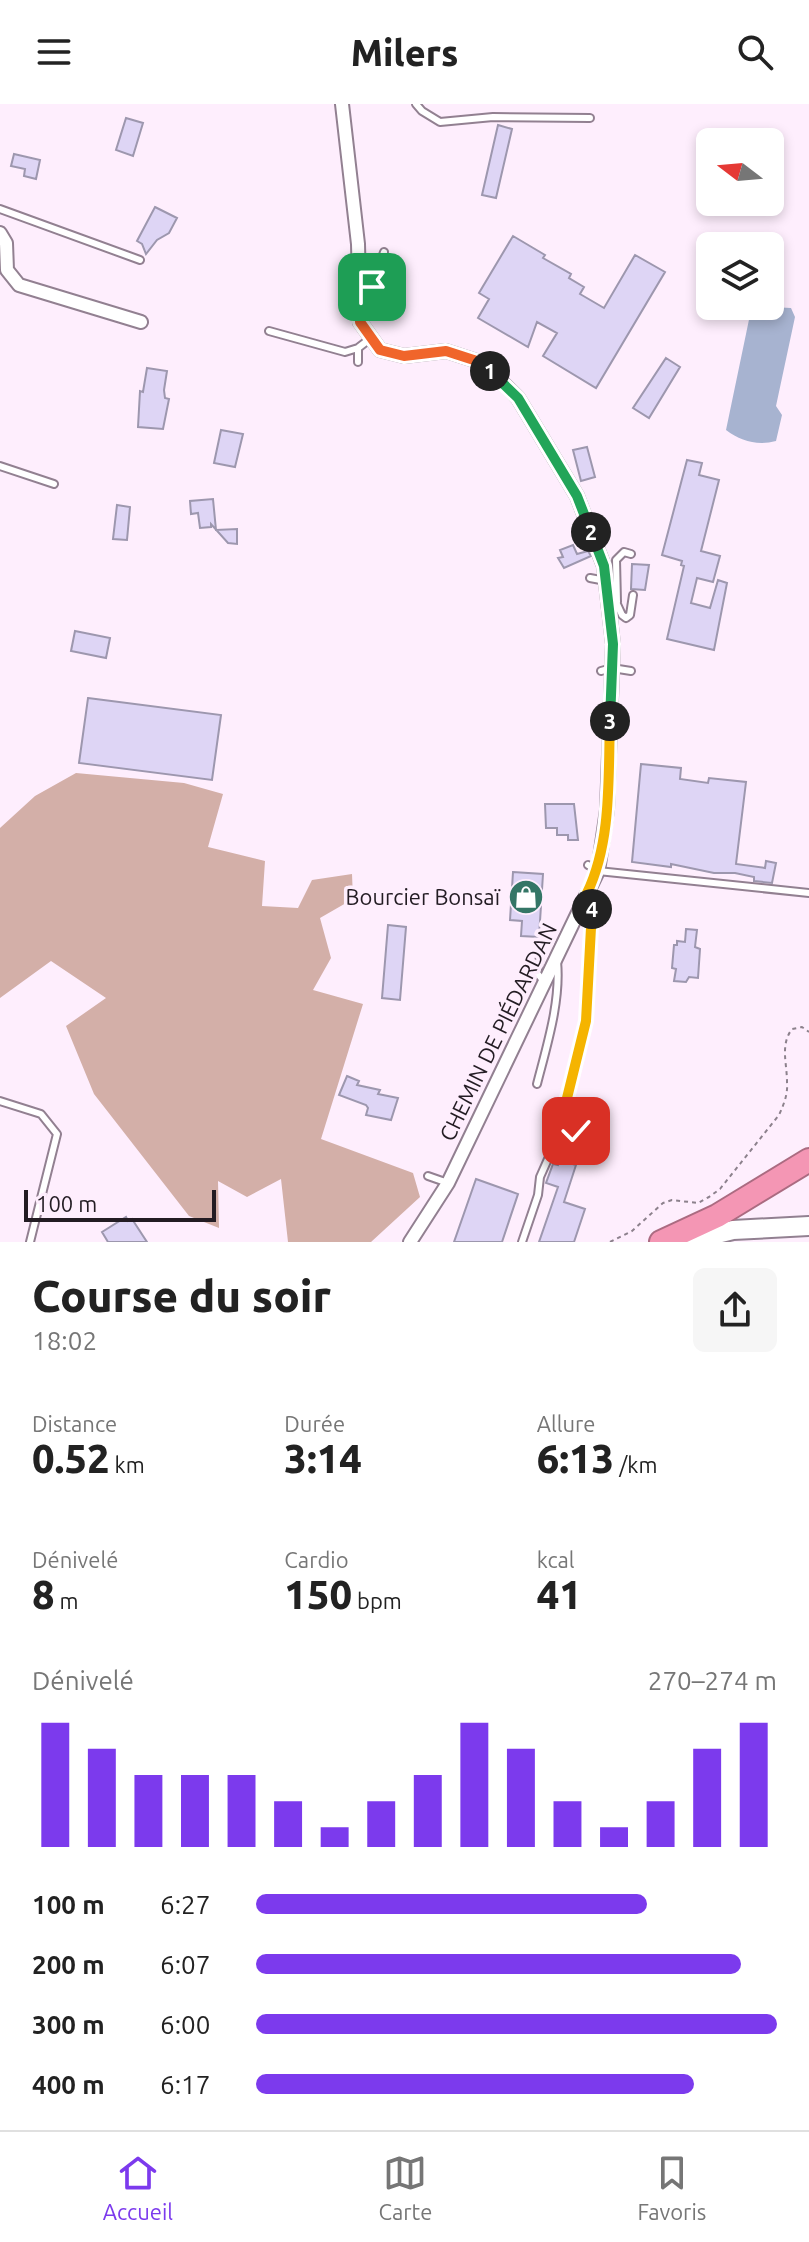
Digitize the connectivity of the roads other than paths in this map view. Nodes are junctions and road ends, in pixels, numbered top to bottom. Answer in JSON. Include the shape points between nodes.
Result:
{"nodes":[{"id":1,"x":342,"y":104,"type":"edge"},
{"id":2,"x":416,"y":104,"type":"edge"},
{"id":3,"x":590,"y":118,"type":"dead end"},
{"id":4,"x":0,"y":209,"type":"edge"},
{"id":5,"x":0,"y":233,"type":"edge"},
{"id":6,"x":384,"y":252,"type":"dead end"},
{"id":7,"x":140,"y":260,"type":"dead end"},
{"id":8,"x":360,"y":296,"type":"junction"},
{"id":9,"x":141,"y":322,"type":"dead end"},
{"id":10,"x":269,"y":331,"type":"dead end"},
{"id":11,"x":371,"y":338,"type":"junction"},
{"id":12,"x":358,"y":348,"type":"junction"},
{"id":13,"x":358,"y":362,"type":"dead end"},
{"id":14,"x":0,"y":466,"type":"edge"},
{"id":15,"x":54,"y":484,"type":"dead end"},
{"id":16,"x":631,"y":554,"type":"dead end"},
{"id":17,"x":590,"y":578,"type":"dead end"},
{"id":18,"x":606,"y":581,"type":"junction"},
{"id":19,"x":633,"y":595,"type":"dead end"},
{"id":20,"x":612,"y":602,"type":"junction"},
{"id":21,"x":606,"y":669,"type":"junction"},
{"id":22,"x":631,"y":671,"type":"dead end"},
{"id":23,"x":593,"y":868,"type":"junction"},
{"id":24,"x":587,"y":893,"type":"junction"},
{"id":25,"x":809,"y":893,"type":"edge"},
{"id":26,"x":540,"y":957,"type":"dead end"},
{"id":27,"x":557,"y":957,"type":"junction"},
{"id":28,"x":545,"y":983,"type":"junction"},
{"id":29,"x":537,"y":1084,"type":"dead end"},
{"id":30,"x":567,"y":1098,"type":"junction"},
{"id":31,"x":0,"y":1101,"type":"edge"},
{"id":32,"x":574,"y":1151,"type":"dead end"},
{"id":33,"x":809,"y":1160,"type":"edge"},
{"id":34,"x":428,"y":1176,"type":"dead end"},
{"id":35,"x":448,"y":1183,"type":"junction"},
{"id":36,"x":809,"y":1226,"type":"edge"},
{"id":37,"x":30,"y":1242,"type":"edge"},
{"id":38,"x":410,"y":1242,"type":"edge"},
{"id":39,"x":522,"y":1242,"type":"edge"},
{"id":40,"x":661,"y":1242,"type":"edge"},
{"id":41,"x":685,"y":1242,"type":"edge"}],
"edges":[{"from":1,"to":8,"type":"street"},
{"from":2,"to":3,"type":"lane","via":[[440,122]]},
{"from":4,"to":7,"type":"lane"},
{"from":5,"to":9,"type":"street","via":[[6,243],[7,270],[19,285]]},
{"from":6,"to":8,"type":"lane","via":[[372,287]]},
{"from":8,"to":11,"type":"street","via":[[360,322]]},
{"from":10,"to":12,"type":"lane","via":[[345,352]]},
{"from":11,"to":12,"type":"lane"},
{"from":11,"to":18,"type":"street","name":"CHEMIN DE PIÉDARDAN","via":[[380,350],[404,356],[446,351],[483,359],[518,398],[577,496]]},
{"from":12,"to":13,"type":"lane"},
{"from":14,"to":15,"type":"lane"},
{"from":16,"to":20,"type":"lane","via":[[624,552],[616,560]]},
{"from":17,"to":18,"type":"lane"},
{"from":18,"to":20,"type":"street","name":"CHEMIN DE PIÉDARDAN"},
{"from":19,"to":20,"type":"lane","via":[[626,618]]},
{"from":20,"to":21,"type":"street","name":"CHEMIN DE PIÉDARDAN","via":[[613,644]]},
{"from":21,"to":22,"type":"lane"},
{"from":21,"to":23,"type":"street","name":"CHEMIN DE PIÉDARDAN","via":[[607,810]]},
{"from":23,"to":24,"type":"street","name":"CHEMIN DE PIÉDARDAN"},
{"from":23,"to":25,"type":"lane"},
{"from":24,"to":27,"type":"street","name":"CHEMIN DE PIÉDARDAN"},
{"from":24,"to":30,"type":"lane","via":[[592,908],[586,1021]]},
{"from":26,"to":28,"type":"lane","via":[[537,973]]},
{"from":27,"to":28,"type":"street","name":"CHEMIN DE PIÉDARDAN"},
{"from":27,"to":29,"type":"lane","via":[[549,1038]]},
{"from":28,"to":35,"type":"street","name":"CHEMIN DE PIÉDARDAN"},
{"from":30,"to":32,"type":"lane","via":[[575,1117]]},
{"from":30,"to":39,"type":"lane"},
{"from":31,"to":37,"type":"lane","via":[[41,1114],[57,1134]]},
{"from":33,"to":40,"type":"highway","via":[[717,1216]]},
{"from":34,"to":35,"type":"lane"},
{"from":35,"to":38,"type":"street","name":"CHEMIN DE PIÉDARDAN"},
{"from":36,"to":41,"type":"main road","via":[[733,1230]]}]}
